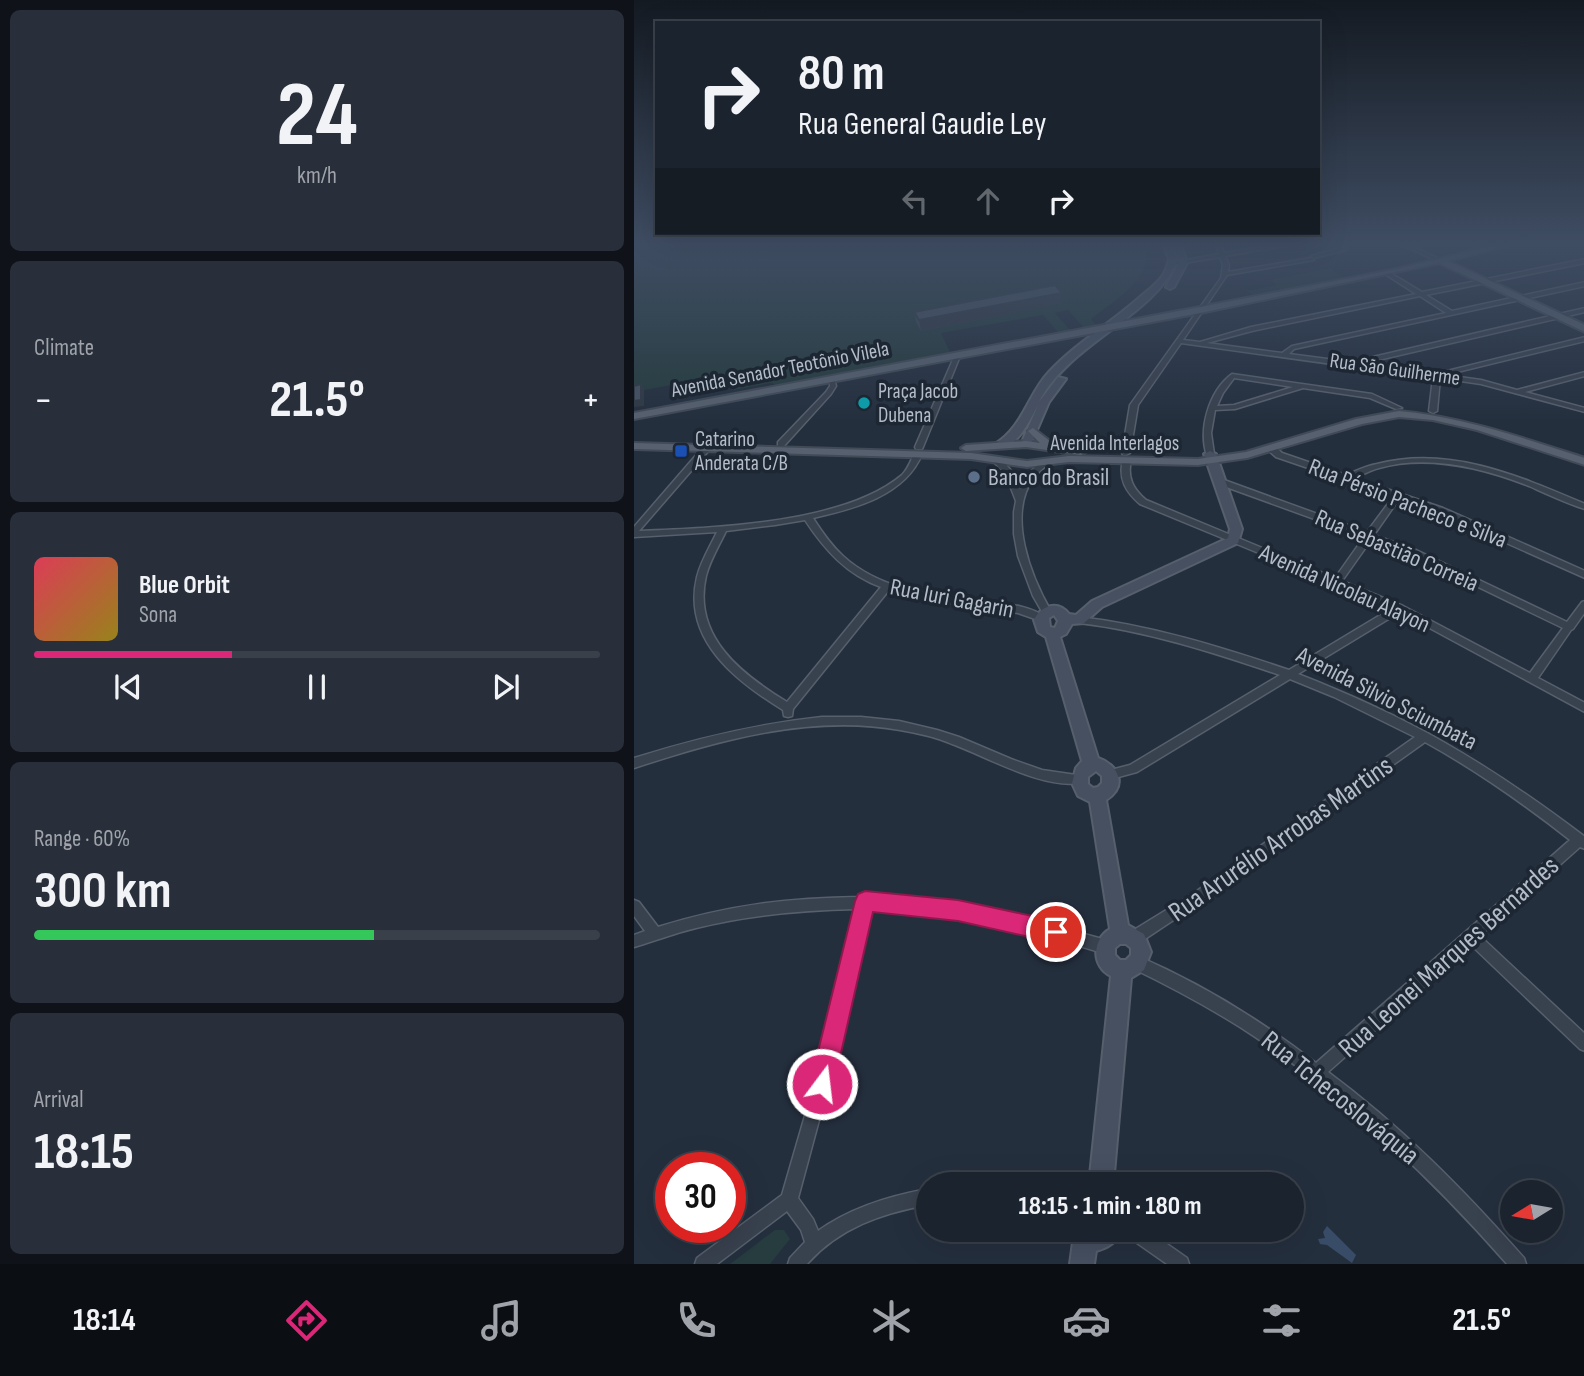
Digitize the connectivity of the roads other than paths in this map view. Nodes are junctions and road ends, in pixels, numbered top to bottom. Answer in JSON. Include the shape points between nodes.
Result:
{"nodes":[{"id":1,"x":1141,"y":303,"type":"edge"},
{"id":2,"x":1149,"y":303,"type":"edge"},
{"id":3,"x":1205,"y":303,"type":"edge"},
{"id":4,"x":1235,"y":303,"type":"edge"},
{"id":5,"x":1380,"y":303,"type":"edge"},
{"id":6,"x":1434,"y":303,"type":"edge"},
{"id":7,"x":1496,"y":303,"type":"edge"},
{"id":8,"x":1530,"y":303,"type":"edge"},
{"id":9,"x":1142,"y":309,"type":"junction"},
{"id":10,"x":1200,"y":310,"type":"junction"},
{"id":11,"x":1584,"y":310,"type":"edge"},
{"id":12,"x":1451,"y":313,"type":"junction"},
{"id":13,"x":1557,"y":316,"type":"junction"},
{"id":14,"x":1160,"y":318,"type":"junction"},
{"id":15,"x":1114,"y":328,"type":"junction"},
{"id":16,"x":1584,"y":328,"type":"edge"},
{"id":17,"x":1182,"y":339,"type":"junction"},
{"id":18,"x":1584,"y":339,"type":"edge"},
{"id":19,"x":1203,"y":342,"type":"junction"},
{"id":20,"x":1285,"y":354,"type":"junction"},
{"id":21,"x":957,"y":356,"type":"junction"},
{"id":22,"x":1353,"y":363,"type":"junction"},
{"id":23,"x":1584,"y":374,"type":"edge"},
{"id":24,"x":1437,"y":375,"type":"junction"},
{"id":25,"x":832,"y":379,"type":"junction"},
{"id":26,"x":1305,"y":386,"type":"junction"},
{"id":27,"x":1518,"y":391,"type":"junction"},
{"id":28,"x":1028,"y":408,"type":"junction"},
{"id":29,"x":1212,"y":408,"type":"junction"},
{"id":30,"x":1398,"y":408,"type":"junction"},
{"id":31,"x":1040,"y":410,"type":"junction"},
{"id":32,"x":1584,"y":410,"type":"edge"},
{"id":33,"x":1433,"y":411,"type":"junction"},
{"id":34,"x":634,"y":416,"type":"edge"},
{"id":35,"x":1033,"y":432,"type":"junction"},
{"id":36,"x":634,"y":440,"type":"edge"},
{"id":37,"x":781,"y":444,"type":"junction"},
{"id":38,"x":1026,"y":444,"type":"junction"},
{"id":39,"x":634,"y":446,"type":"edge"},
{"id":40,"x":999,"y":446,"type":"junction"},
{"id":41,"x":707,"y":448,"type":"junction"},
{"id":42,"x":1052,"y":448,"type":"junction"},
{"id":43,"x":1271,"y":448,"type":"junction"},
{"id":44,"x":919,"y":451,"type":"junction"},
{"id":45,"x":1584,"y":455,"type":"edge"},
{"id":46,"x":971,"y":456,"type":"junction"},
{"id":47,"x":1126,"y":457,"type":"junction"},
{"id":48,"x":1212,"y":457,"type":"junction"},
{"id":49,"x":997,"y":460,"type":"junction"},
{"id":50,"x":1046,"y":462,"type":"junction"},
{"id":51,"x":1584,"y":462,"type":"edge"},
{"id":52,"x":1347,"y":478,"type":"junction"},
{"id":53,"x":1221,"y":482,"type":"junction"},
{"id":54,"x":1398,"y":495,"type":"junction"},
{"id":55,"x":1019,"y":499,"type":"junction"},
{"id":56,"x":1584,"y":508,"type":"edge"},
{"id":57,"x":807,"y":516,"type":"junction"},
{"id":58,"x":722,"y":530,"type":"junction"},
{"id":59,"x":634,"y":533,"type":"edge"},
{"id":60,"x":1368,"y":535,"type":"junction"},
{"id":61,"x":1234,"y":540,"type":"junction"},
{"id":62,"x":1584,"y":575,"type":"edge"},
{"id":63,"x":1337,"y":581,"type":"junction"},
{"id":64,"x":886,"y":587,"type":"junction"},
{"id":65,"x":1584,"y":604,"type":"edge"},
{"id":66,"x":1400,"y":608,"type":"junction"},
{"id":67,"x":1044,"y":615,"type":"junction"},
{"id":68,"x":1073,"y":619,"type":"junction"},
{"id":69,"x":1570,"y":627,"type":"junction"},
{"id":70,"x":1051,"y":632,"type":"junction"},
{"id":71,"x":1294,"y":674,"type":"junction"},
{"id":72,"x":1531,"y":679,"type":"junction"},
{"id":73,"x":788,"y":708,"type":"junction"},
{"id":74,"x":1584,"y":708,"type":"edge"},
{"id":75,"x":787,"y":723,"type":"junction"},
{"id":76,"x":1424,"y":737,"type":"junction"},
{"id":77,"x":634,"y":763,"type":"edge"},
{"id":78,"x":1092,"y":766,"type":"junction"},
{"id":79,"x":1111,"y":774,"type":"junction"},
{"id":80,"x":1079,"y":779,"type":"junction"},
{"id":81,"x":1097,"y":794,"type":"junction"},
{"id":82,"x":1582,"y":842,"type":"edge"},
{"id":83,"x":865,"y":901,"type":"junction"},
{"id":84,"x":634,"y":906,"type":"edge"},
{"id":85,"x":655,"y":933,"type":"junction"},
{"id":86,"x":1471,"y":936,"type":"junction"},
{"id":87,"x":1120,"y":940,"type":"junction"},
{"id":88,"x":634,"y":941,"type":"edge"},
{"id":89,"x":1130,"y":967,"type":"junction"},
{"id":90,"x":1584,"y":1044,"type":"edge"},
{"id":91,"x":1318,"y":1071,"type":"junction"},
{"id":92,"x":1103,"y":1172,"type":"edge"},
{"id":93,"x":789,"y":1200,"type":"junction"},
{"id":94,"x":916,"y":1200,"type":"edge"},
{"id":95,"x":1088,"y":1242,"type":"edge"},
{"id":96,"x":1150,"y":1242,"type":"edge"},
{"id":97,"x":814,"y":1244,"type":"junction"},
{"id":98,"x":703,"y":1264,"type":"edge"},
{"id":99,"x":796,"y":1264,"type":"edge"},
{"id":100,"x":1082,"y":1264,"type":"edge"},
{"id":101,"x":1181,"y":1264,"type":"edge"},
{"id":102,"x":1518,"y":1264,"type":"edge"}],
"edges":[{"from":1,"to":15,"type":"street"},
{"from":2,"to":9,"type":"street"},
{"from":3,"to":10,"type":"street"},
{"from":4,"to":10,"type":"main road"},
{"from":5,"to":19,"type":"street"},
{"from":6,"to":12,"type":"street"},
{"from":7,"to":12,"type":"street"},
{"from":8,"to":13,"type":"main road"},
{"from":9,"to":14,"type":"main road","via":[[1145,315]]},
{"from":9,"to":15,"type":"street"},
{"from":10,"to":14,"type":"main road"},
{"from":10,"to":17,"type":"street"},
{"from":11,"to":13,"type":"street"},
{"from":12,"to":20,"type":"street","via":[[1292,348]]},
{"from":13,"to":16,"type":"main road"},
{"from":13,"to":22,"type":"street"},
{"from":14,"to":15,"type":"main road","name":"Avenida Senador Teotônio Vilela"},
{"from":15,"to":21,"type":"main road","name":"Avenida Senador Teotônio Vilela"},
{"from":15,"to":28,"type":"street","via":[[1053,374]]},
{"from":15,"to":31,"type":"street","via":[[1055,384]]},
{"from":17,"to":19,"type":"street","name":"Rua São Guilherme"},
{"from":17,"to":47,"type":"street","via":[[1134,405]]},
{"from":18,"to":24,"type":"street"},
{"from":19,"to":20,"type":"street","name":"Rua São Guilherme"},
{"from":20,"to":22,"type":"street","name":"Rua São Guilherme"},
{"from":21,"to":25,"type":"main road","name":"Avenida Senador Teotônio Vilela"},
{"from":21,"to":44,"type":"street"},
{"from":22,"to":24,"type":"street","name":"Rua São Guilherme"},
{"from":23,"to":27,"type":"street"},
{"from":24,"to":27,"type":"street","name":"Rua São Guilherme"},
{"from":24,"to":33,"type":"street"},
{"from":25,"to":34,"type":"main road","name":"Avenida Senador Teotônio Vilela"},
{"from":25,"to":37,"type":"street","via":[[829,393]]},
{"from":26,"to":29,"type":"street","via":[[1235,407]]},
{"from":26,"to":29,"type":"street","via":[[1232,376]]},
{"from":26,"to":30,"type":"street","via":[[1372,396]]},
{"from":27,"to":32,"type":"street","name":"Rua São Guilherme"},
{"from":28,"to":31,"type":"street"},
{"from":28,"to":40,"type":"street","via":[[1015,437]]},
{"from":29,"to":48,"type":"street","via":[[1206,426]]},
{"from":30,"to":33,"type":"main road","name":"Avenida Interlagos"},
{"from":30,"to":48,"type":"main road","name":"Avenida Interlagos","via":[[1364,412]]},
{"from":31,"to":35,"type":"street"},
{"from":33,"to":45,"type":"main road","name":"Avenida Interlagos"},
{"from":35,"to":38,"type":"street"},
{"from":35,"to":42,"type":"main road"},
{"from":36,"to":37,"type":"main road","name":"Avenida Interlagos"},
{"from":37,"to":44,"type":"main road","name":"Avenida Interlagos"},
{"from":38,"to":40,"type":"main road","name":"Avenida Interlagos"},
{"from":38,"to":42,"type":"main road","name":"Avenida Interlagos"},
{"from":38,"to":46,"type":"main road","via":[[1006,452]]},
{"from":39,"to":41,"type":"main road","name":"Avenida Interlagos"},
{"from":40,"to":44,"type":"main road","name":"Avenida Interlagos"},
{"from":41,"to":44,"type":"main road","name":"Avenida Interlagos"},
{"from":41,"to":59,"type":"street"},
{"from":42,"to":47,"type":"main road","name":"Avenida Interlagos"},
{"from":42,"to":50,"type":"main road"},
{"from":43,"to":48,"type":"main road","name":"Avenida Interlagos"},
{"from":43,"to":51,"type":"main road","name":"Avenida Interlagos","via":[[1372,418],[1413,415],[1503,434]]},
{"from":43,"to":52,"type":"street","name":"Rua Pérsio Pacheco e Silva","via":[[1279,455]]},
{"from":44,"to":46,"type":"main road","name":"Avenida Interlagos"},
{"from":44,"to":57,"type":"street","via":[[908,474],[880,494]]},
{"from":46,"to":49,"type":"main road","name":"Avenida Interlagos"},
{"from":47,"to":48,"type":"main road","name":"Avenida Interlagos"},
{"from":47,"to":50,"type":"main road","name":"Avenida Interlagos"},
{"from":47,"to":61,"type":"street","name":"Avenida Nicolau Alayon","via":[[1128,486],[1143,502]]},
{"from":48,"to":53,"type":"street"},
{"from":49,"to":50,"type":"main road","name":"Avenida Interlagos"},
{"from":49,"to":55,"type":"street","via":[[1010,474]]},
{"from":50,"to":55,"type":"street","via":[[1028,476]]},
{"from":52,"to":54,"type":"street","name":"Rua Pérsio Pacheco e Silva"},
{"from":52,"to":56,"type":"street","via":[[1395,461],[1452,461],[1500,474]]},
{"from":53,"to":60,"type":"street","name":"Rua Sebastião Correia"},
{"from":53,"to":61,"type":"street","via":[[1236,529]]},
{"from":54,"to":60,"type":"street"},
{"from":54,"to":62,"type":"street","name":"Rua Pérsio Pacheco e Silva","via":[[1452,514]]},
{"from":55,"to":67,"type":"street","via":[[1018,522],[1027,566]]},
{"from":57,"to":58,"type":"street"},
{"from":57,"to":64,"type":"street","name":"Rua Iuri Gagarin","via":[[832,555]]},
{"from":58,"to":59,"type":"street"},
{"from":58,"to":73,"type":"street","via":[[700,583],[704,626],[717,654],[740,678]]},
{"from":60,"to":63,"type":"street"},
{"from":60,"to":69,"type":"street","name":"Rua Sebastião Correia"},
{"from":61,"to":63,"type":"street","name":"Avenida Nicolau Alayon"},
{"from":61,"to":68,"type":"street"},
{"from":63,"to":66,"type":"street","name":"Avenida Nicolau Alayon"},
{"from":64,"to":67,"type":"street","name":"Rua Iuri Gagarin"},
{"from":64,"to":73,"type":"street"},
{"from":65,"to":69,"type":"street"},
{"from":66,"to":71,"type":"street"},
{"from":66,"to":72,"type":"street","name":"Avenida Nicolau Alayon"},
{"from":67,"to":68,"type":"street","via":[[1059,612]]},
{"from":67,"to":70,"type":"street","via":[[1041,627]]},
{"from":68,"to":70,"type":"street"},
{"from":68,"to":71,"type":"street","name":"Avenida Silvio Sciumbata","via":[[1201,645]]},
{"from":69,"to":72,"type":"street"},
{"from":70,"to":78,"type":"street"},
{"from":71,"to":76,"type":"street","name":"Avenida Silvio Sciumbata"},
{"from":71,"to":79,"type":"street","via":[[1133,769]]},
{"from":72,"to":74,"type":"street","name":"Avenida Nicolau Alayon"},
{"from":73,"to":75,"type":"street"},
{"from":75,"to":77,"type":"street"},
{"from":75,"to":80,"type":"street","via":[[815,720],[923,730],[1044,776]]},
{"from":76,"to":82,"type":"street","name":"Avenida Silvio Sciumbata","via":[[1470,763]]},
{"from":76,"to":87,"type":"street","name":"Rua Arurélio Arrobas Martins","via":[[1217,884]]},
{"from":78,"to":79,"type":"street"},
{"from":78,"to":80,"type":"street"},
{"from":79,"to":81,"type":"street","via":[[1110,787]]},
{"from":80,"to":81,"type":"street","via":[[1084,790]]},
{"from":81,"to":87,"type":"street"},
{"from":82,"to":86,"type":"street","name":"Rua Leonei Marques Bernardes"},
{"from":83,"to":85,"type":"street","via":[[744,909]]},
{"from":83,"to":87,"type":"street","via":[[971,913]]},
{"from":83,"to":93,"type":"street","via":[[829,1057]]},
{"from":84,"to":85,"type":"street"},
{"from":85,"to":88,"type":"street"},
{"from":86,"to":90,"type":"street"},
{"from":86,"to":91,"type":"street","name":"Rua Leonei Marques Bernardes"},
{"from":87,"to":89,"type":"street","via":[[1141,950]]},
{"from":87,"to":89,"type":"street","via":[[1106,960]]},
{"from":89,"to":91,"type":"street","name":"Rua Tchecoslováquia","via":[[1243,1019]]},
{"from":89,"to":92,"type":"street"},
{"from":91,"to":102,"type":"street","name":"Rua Tchecoslováquia","via":[[1446,1185]]},
{"from":93,"to":97,"type":"street"},
{"from":93,"to":98,"type":"street"},
{"from":94,"to":97,"type":"street","via":[[864,1212]]},
{"from":95,"to":100,"type":"street"},
{"from":96,"to":101,"type":"street"},
{"from":97,"to":99,"type":"street"}]}
